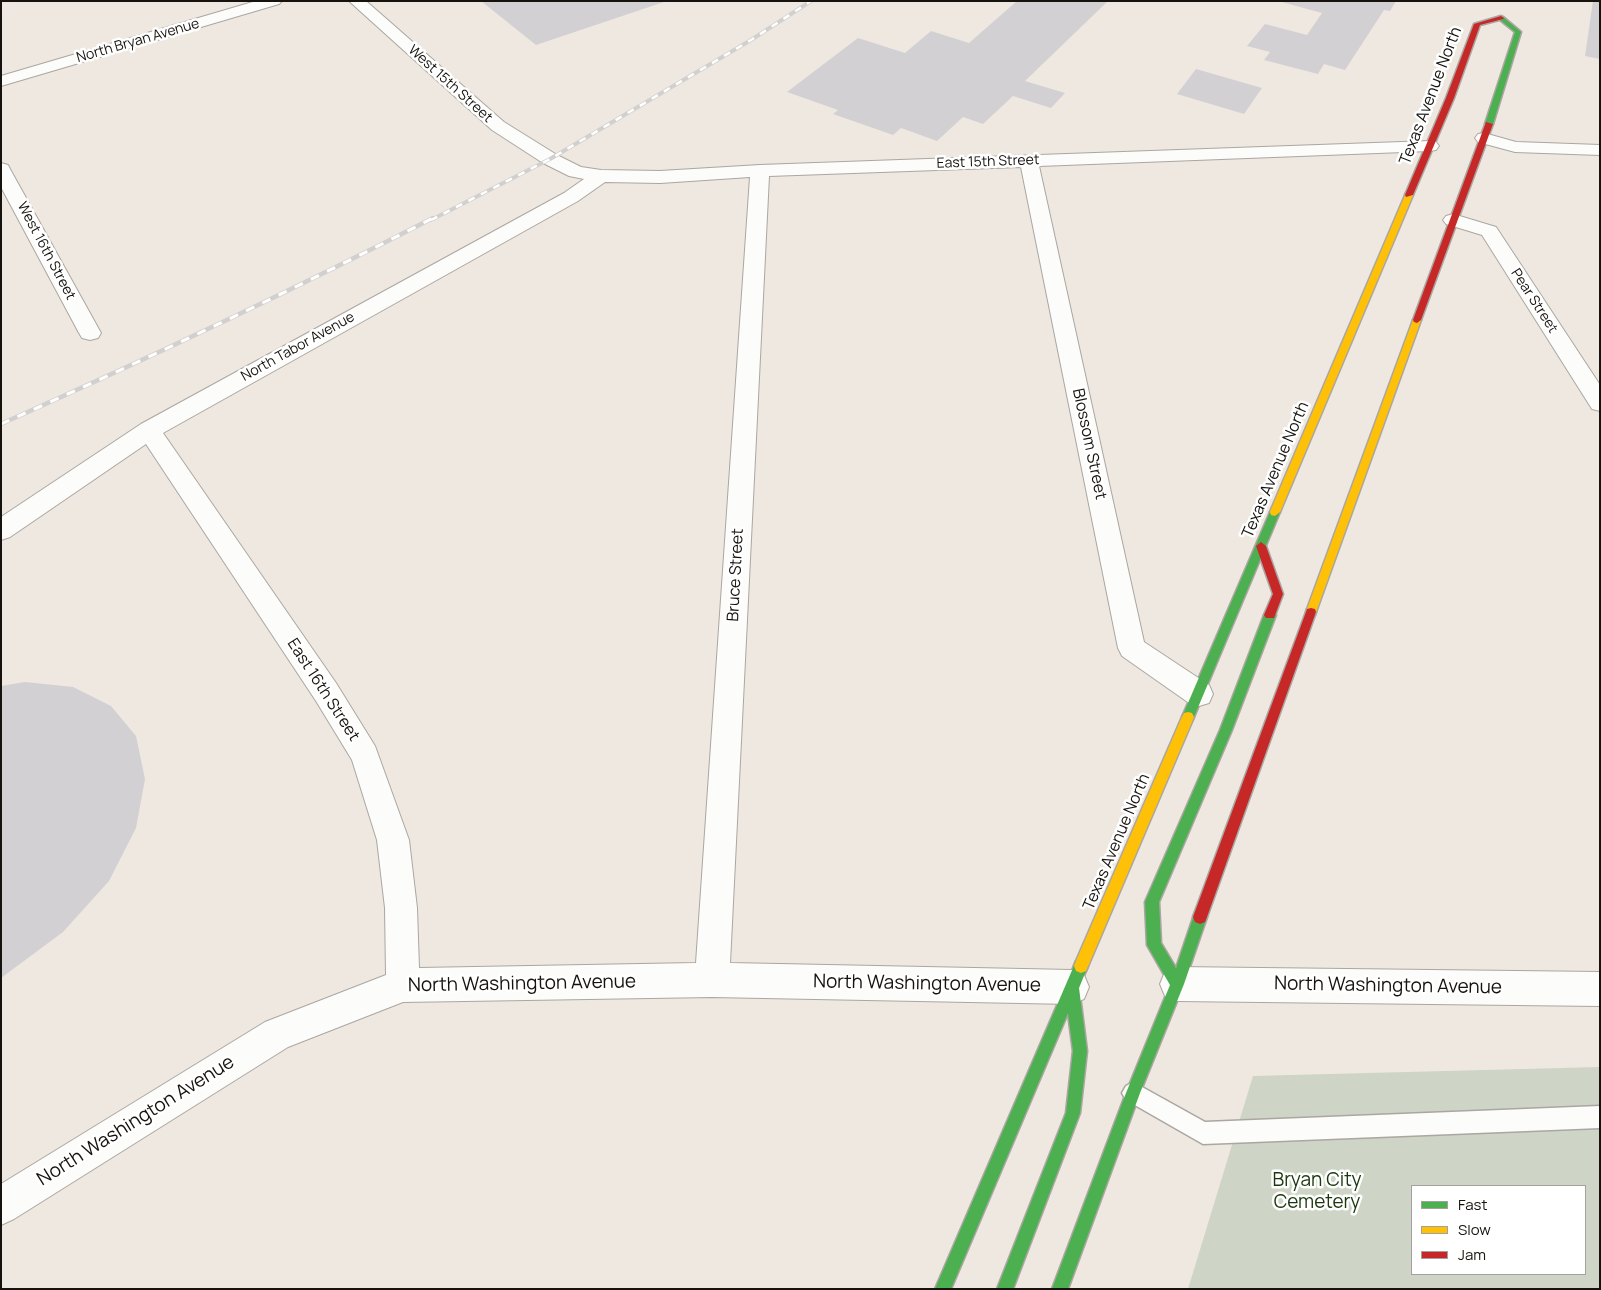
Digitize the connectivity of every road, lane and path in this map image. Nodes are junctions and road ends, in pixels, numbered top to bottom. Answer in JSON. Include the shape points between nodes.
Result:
{"nodes":[{"id":1,"x":274,"y":1,"type":"edge"},
{"id":2,"x":357,"y":1,"type":"edge"},
{"id":3,"x":1,"y":80,"type":"edge"},
{"id":4,"x":1484,"y":138,"type":"junction"},
{"id":5,"x":1430,"y":146,"type":"junction"},
{"id":6,"x":1600,"y":150,"type":"edge"},
{"id":7,"x":550,"y":159,"type":"joint"},
{"id":8,"x":1029,"y":161,"type":"junction"},
{"id":9,"x":1,"y":169,"type":"edge"},
{"id":10,"x":760,"y":171,"type":"junction"},
{"id":11,"x":601,"y":176,"type":"junction"},
{"id":12,"x":1453,"y":220,"type":"junction"},
{"id":13,"x":90,"y":333,"type":"dead end"},
{"id":14,"x":1600,"y":402,"type":"edge"},
{"id":15,"x":149,"y":430,"type":"junction"},
{"id":16,"x":1,"y":530,"type":"edge"},
{"id":17,"x":1261,"y":546,"type":"junction"},
{"id":18,"x":1199,"y":694,"type":"junction"},
{"id":19,"x":712,"y":980,"type":"junction"},
{"id":20,"x":1177,"y":984,"type":"junction"},
{"id":21,"x":404,"y":986,"type":"junction"},
{"id":22,"x":1072,"y":987,"type":"junction"},
{"id":23,"x":1600,"y":989,"type":"edge"},
{"id":24,"x":1133,"y":1093,"type":"junction"},
{"id":25,"x":1600,"y":1117,"type":"edge"},
{"id":26,"x":1,"y":1206,"type":"edge"},
{"id":27,"x":942,"y":1289,"type":"edge"},
{"id":28,"x":1005,"y":1289,"type":"edge"},
{"id":29,"x":1060,"y":1289,"type":"edge"}],
"edges":[{"from":1,"to":3,"type":"street","name":"North Bryan Avenue"},
{"from":2,"to":7,"type":"street","name":"West 15th Street","via":[[498,126]]},
{"from":4,"to":5,"type":"main road","name":"Texas Avenue North","via":[[1518,32],[1502,14],[1477,24]]},
{"from":4,"to":6,"type":"street","via":[[1515,147]]},
{"from":4,"to":12,"type":"main road","name":"Texas Avenue North"},
{"from":5,"to":8,"type":"street","name":"East 15th Street"},
{"from":5,"to":17,"type":"main road","name":"Texas Avenue North"},
{"from":7,"to":11,"type":"street","name":"East 15th Street","via":[[576,172]]},
{"from":8,"to":10,"type":"street","name":"East 15th Street"},
{"from":8,"to":18,"type":"street","name":"Blossom Street","via":[[1132,648]]},
{"from":9,"to":13,"type":"street","name":"West 16th Street"},
{"from":10,"to":11,"type":"street","name":"East 15th Street","via":[[660,177]]},
{"from":10,"to":19,"type":"street","name":"Bruce Street"},
{"from":11,"to":15,"type":"street","name":"North Tabor Avenue","via":[[554,206]]},
{"from":12,"to":14,"type":"street","name":"Pear Street","via":[[1489,231]]},
{"from":12,"to":20,"type":"main road","name":"Texas Avenue North"},
{"from":15,"to":16,"type":"street","name":"North Tabor Avenue"},
{"from":15,"to":21,"type":"street","name":"East 16th Street","via":[[365,755],[393,840],[401,908]]},
{"from":17,"to":18,"type":"main road","name":"Texas Avenue North"},
{"from":17,"to":20,"type":"main road","via":[[1278,594],[1226,730],[1152,902],[1154,945]]},
{"from":18,"to":22,"type":"main road","name":"Texas Avenue North"},
{"from":19,"to":21,"type":"street","name":"North Washington Avenue"},
{"from":19,"to":22,"type":"street","name":"North Washington Avenue"},
{"from":20,"to":23,"type":"street","name":"North Washington Avenue"},
{"from":20,"to":24,"type":"main road","name":"Texas Avenue North"},
{"from":21,"to":26,"type":"street","name":"North Washington Avenue","via":[[277,1034]]},
{"from":22,"to":27,"type":"main road","name":"Texas Avenue North"},
{"from":22,"to":28,"type":"main road","via":[[1080,1051],[1073,1113]]},
{"from":24,"to":25,"type":"lane","via":[[1203,1133]]},
{"from":24,"to":29,"type":"main road","name":"Texas Avenue North"}]}
